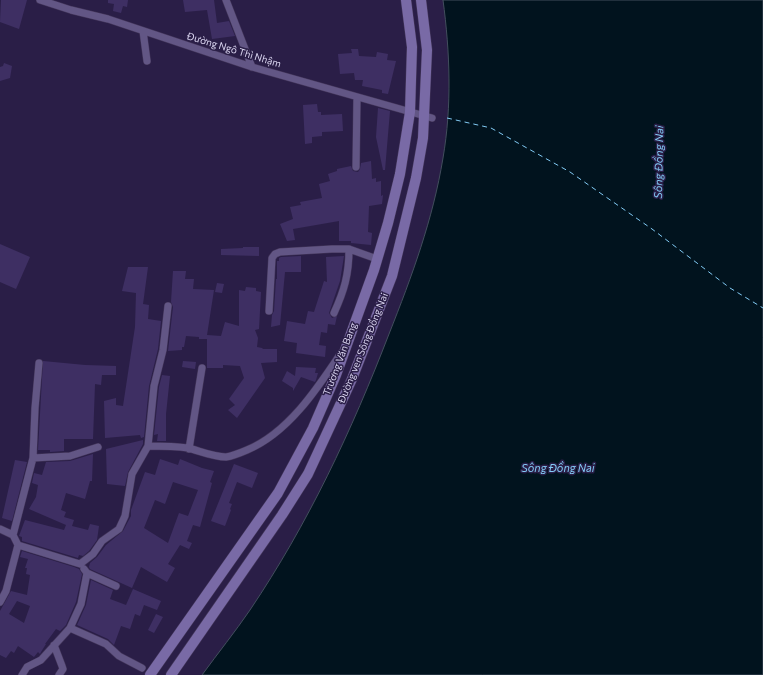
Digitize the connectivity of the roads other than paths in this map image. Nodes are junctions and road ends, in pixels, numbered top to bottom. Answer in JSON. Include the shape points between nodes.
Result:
{"nodes":[{"id":1,"x":40,"y":0,"type":"edge"},
{"id":2,"x":226,"y":0,"type":"edge"},
{"id":3,"x":406,"y":0,"type":"edge"},
{"id":4,"x":421,"y":0,"type":"edge"},
{"id":5,"x":143,"y":31,"type":"junction"},
{"id":6,"x":147,"y":61,"type":"dead end"},
{"id":7,"x":252,"y":67,"type":"junction"},
{"id":8,"x":357,"y":97,"type":"junction"},
{"id":9,"x":410,"y":112,"type":"junction"},
{"id":10,"x":426,"y":116,"type":"junction"},
{"id":11,"x":356,"y":167,"type":"dead end"},
{"id":12,"x":348,"y":250,"type":"junction"},
{"id":13,"x":377,"y":259,"type":"junction"},
{"id":14,"x":168,"y":306,"type":"dead end"},
{"id":15,"x":269,"y":312,"type":"dead end"},
{"id":16,"x":334,"y":314,"type":"dead end"},
{"id":17,"x":346,"y":346,"type":"junction"},
{"id":18,"x":39,"y":363,"type":"dead end"},
{"id":19,"x":202,"y":368,"type":"dead end"},
{"id":20,"x":148,"y":446,"type":"junction"},
{"id":21,"x":98,"y":447,"type":"dead end"},
{"id":22,"x":189,"y":449,"type":"junction"},
{"id":23,"x":33,"y":458,"type":"junction"},
{"id":24,"x":0,"y":529,"type":"edge"},
{"id":25,"x":14,"y":535,"type":"junction"},
{"id":26,"x":18,"y":545,"type":"junction"},
{"id":27,"x":80,"y":564,"type":"junction"},
{"id":28,"x":87,"y":573,"type":"junction"},
{"id":29,"x":116,"y":586,"type":"dead end"},
{"id":30,"x":0,"y":602,"type":"edge"},
{"id":31,"x":70,"y":628,"type":"junction"},
{"id":32,"x":54,"y":645,"type":"junction"},
{"id":33,"x":142,"y":668,"type":"dead end"},
{"id":34,"x":22,"y":675,"type":"edge"},
{"id":35,"x":60,"y":675,"type":"edge"},
{"id":36,"x":150,"y":675,"type":"edge"},
{"id":37,"x":171,"y":675,"type":"edge"}],
"edges":[{"from":1,"to":5,"type":"street","name":"Đường Ngô Thì Nhậm"},
{"from":2,"to":7,"type":"street"},
{"from":3,"to":9,"type":"main road","name":"Trương Văn Bang","via":[[412,47]]},
{"from":4,"to":10,"type":"main road","name":"Đường ven Sông Đồng Nai","via":[[427,50]]},
{"from":5,"to":6,"type":"street"},
{"from":5,"to":7,"type":"street","name":"Đường Ngô Thì Nhậm"},
{"from":7,"to":8,"type":"street","name":"Đường Ngô Thì Nhậm"},
{"from":8,"to":9,"type":"street","name":"Đường Ngô Thì Nhậm"},
{"from":8,"to":11,"type":"street"},
{"from":9,"to":10,"type":"street","name":"Đường Ngô Thì Nhậm"},
{"from":9,"to":13,"type":"main road","name":"Trương Văn Bang","via":[[400,174]]},
{"from":10,"to":37,"type":"main road","name":"Đường ven Sông Đồng Nai","via":[[416,178],[392,276],[352,379],[308,474]]},
{"from":12,"to":13,"type":"street"},
{"from":12,"to":15,"type":"street","via":[[295,250],[275,254],[272,258]]},
{"from":12,"to":16,"type":"street","via":[[347,278]]},
{"from":13,"to":17,"type":"main road","name":"Trương Văn Bang"},
{"from":14,"to":20,"type":"street","via":[[165,338],[153,392]]},
{"from":17,"to":22,"type":"street","via":[[317,389],[270,437],[256,446],[228,457]]},
{"from":17,"to":36,"type":"main road","name":"Trương Văn Bang","via":[[313,428],[278,494]]},
{"from":18,"to":23,"type":"street"},
{"from":19,"to":22,"type":"street"},
{"from":20,"to":22,"type":"street"},
{"from":20,"to":27,"type":"street","via":[[132,474],[125,516],[119,529],[102,541],[93,554]]},
{"from":21,"to":23,"type":"street","via":[[70,456]]},
{"from":23,"to":25,"type":"street"},
{"from":24,"to":25,"type":"street"},
{"from":25,"to":26,"type":"street"},
{"from":26,"to":27,"type":"street"},
{"from":26,"to":30,"type":"street","via":[[6,591]]},
{"from":27,"to":28,"type":"street"},
{"from":28,"to":29,"type":"street"},
{"from":28,"to":31,"type":"street","via":[[81,604]]},
{"from":31,"to":32,"type":"street"},
{"from":31,"to":33,"type":"street","via":[[106,644]]},
{"from":32,"to":34,"type":"street","via":[[37,663],[27,667]]},
{"from":32,"to":35,"type":"street","via":[[63,669]]}]}
